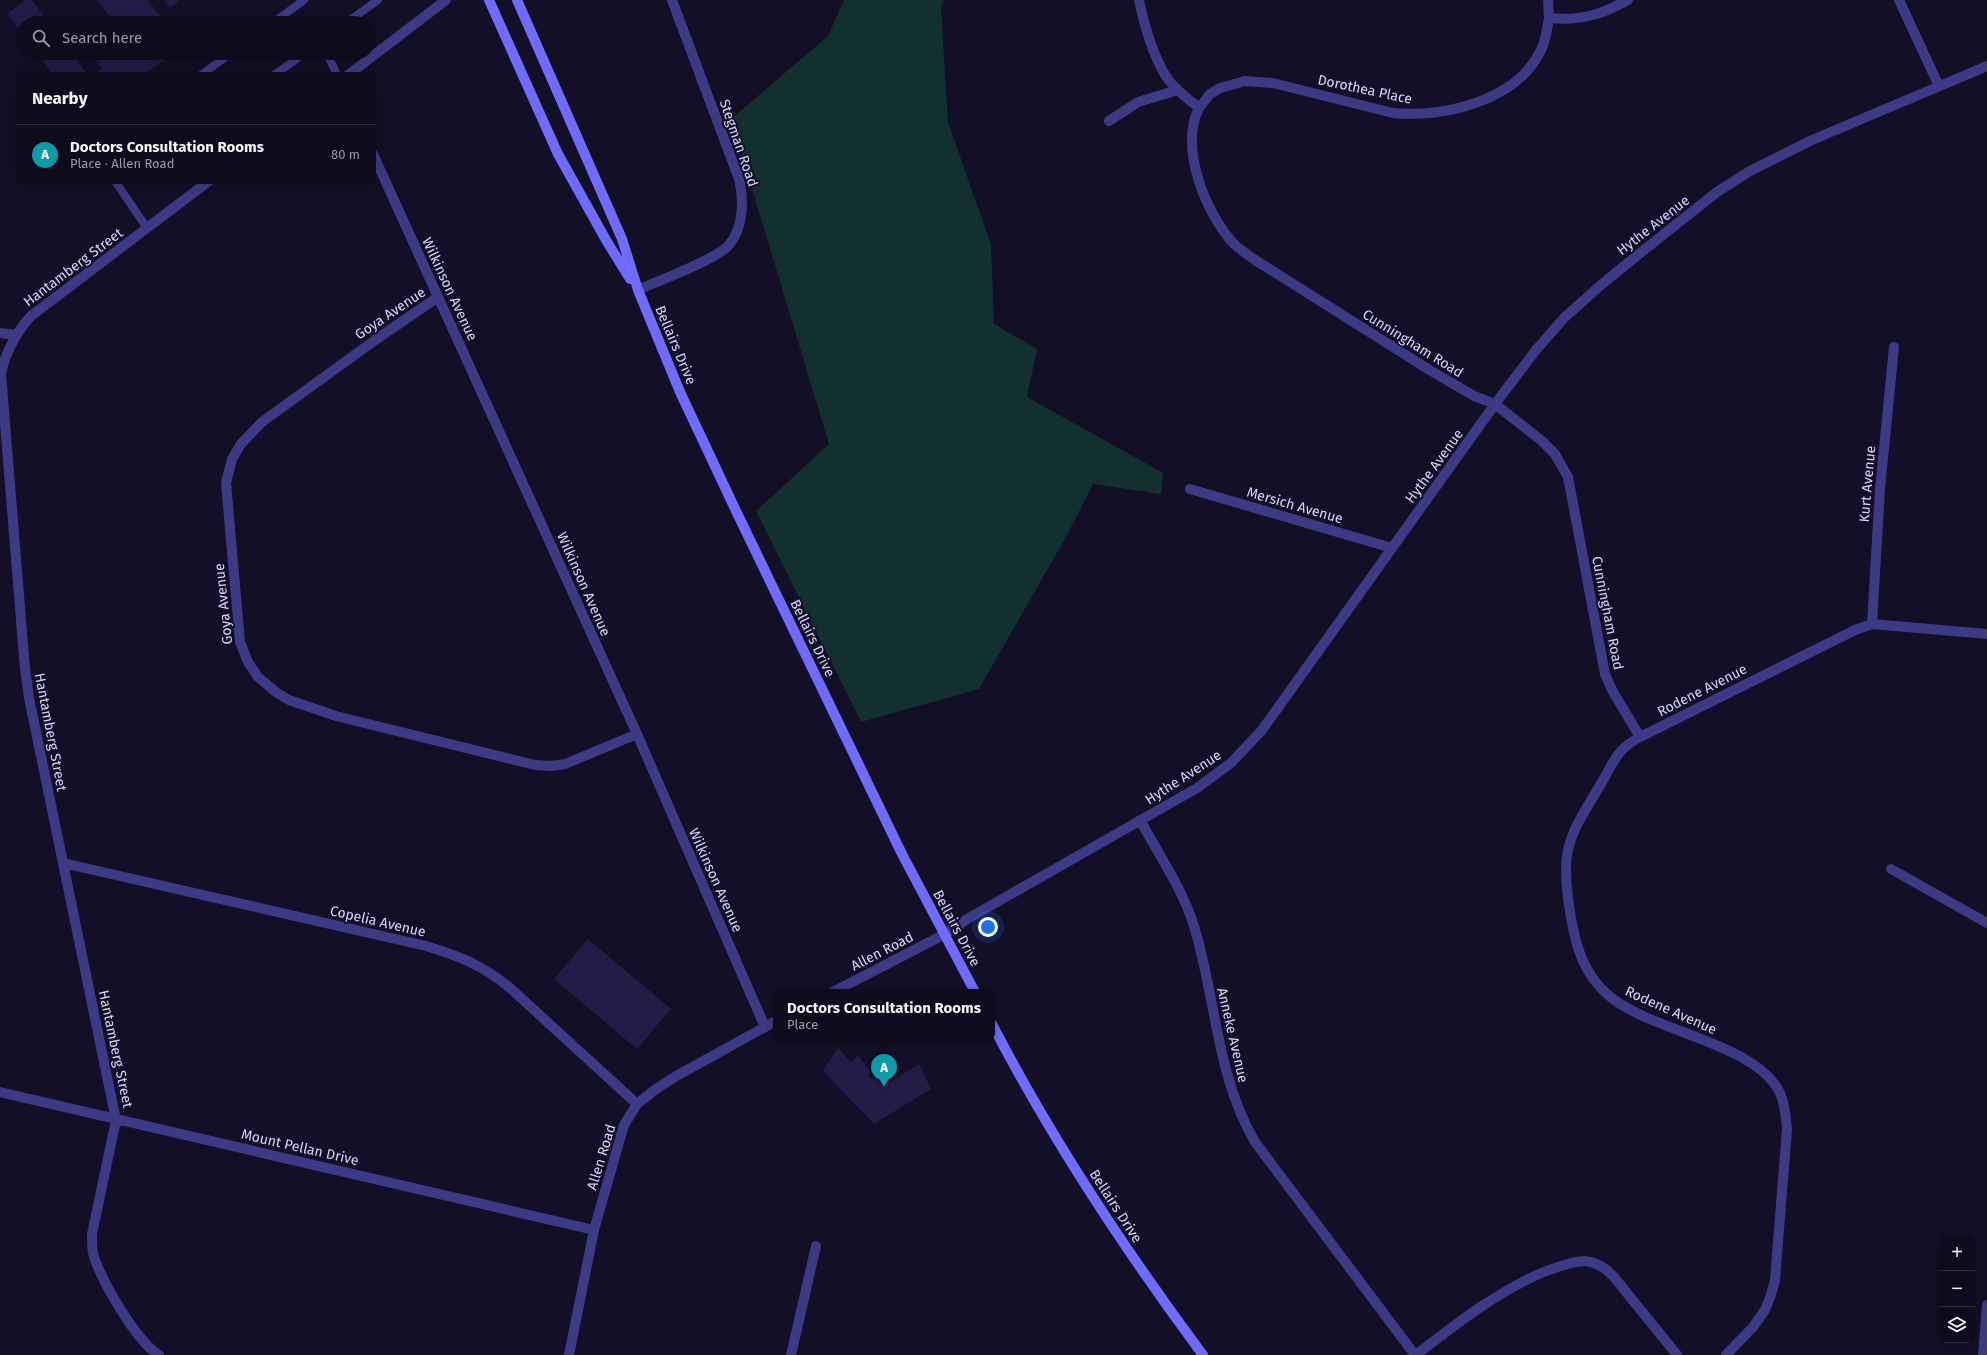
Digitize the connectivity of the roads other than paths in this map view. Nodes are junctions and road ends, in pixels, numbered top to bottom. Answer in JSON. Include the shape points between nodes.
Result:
{"nodes":[{"id":1,"x":304,"y":0,"type":"edge"},
{"id":2,"x":378,"y":0,"type":"edge"},
{"id":3,"x":446,"y":0,"type":"edge"},
{"id":4,"x":489,"y":0,"type":"edge"},
{"id":5,"x":516,"y":0,"type":"edge"},
{"id":6,"x":672,"y":0,"type":"edge"},
{"id":7,"x":1139,"y":0,"type":"edge"},
{"id":8,"x":1548,"y":0,"type":"edge"},
{"id":9,"x":1628,"y":0,"type":"edge"},
{"id":10,"x":1899,"y":0,"type":"edge"},
{"id":11,"x":282,"y":16,"type":"edge"},
{"id":12,"x":356,"y":16,"type":"edge"},
{"id":13,"x":1549,"y":18,"type":"junction"},
{"id":14,"x":376,"y":54,"type":"edge"},
{"id":15,"x":221,"y":60,"type":"edge"},
{"id":16,"x":295,"y":60,"type":"edge"},
{"id":17,"x":330,"y":60,"type":"edge"},
{"id":18,"x":368,"y":60,"type":"edge"},
{"id":19,"x":1987,"y":66,"type":"edge"},
{"id":20,"x":204,"y":72,"type":"edge"},
{"id":21,"x":278,"y":72,"type":"edge"},
{"id":22,"x":336,"y":72,"type":"edge"},
{"id":23,"x":352,"y":72,"type":"edge"},
{"id":24,"x":1939,"y":86,"type":"junction"},
{"id":25,"x":1178,"y":90,"type":"junction"},
{"id":26,"x":1199,"y":108,"type":"junction"},
{"id":27,"x":1109,"y":121,"type":"dead end"},
{"id":28,"x":376,"y":161,"type":"edge"},
{"id":29,"x":117,"y":184,"type":"edge"},
{"id":30,"x":205,"y":184,"type":"edge"},
{"id":31,"x":147,"y":228,"type":"junction"},
{"id":32,"x":638,"y":290,"type":"junction"},
{"id":33,"x":438,"y":297,"type":"junction"},
{"id":34,"x":0,"y":333,"type":"edge"},
{"id":35,"x":17,"y":335,"type":"junction"},
{"id":36,"x":1894,"y":347,"type":"dead end"},
{"id":37,"x":1,"y":392,"type":"edge"},
{"id":38,"x":1495,"y":404,"type":"junction"},
{"id":39,"x":1190,"y":489,"type":"dead end"},
{"id":40,"x":1392,"y":548,"type":"junction"},
{"id":41,"x":1872,"y":624,"type":"junction"},
{"id":42,"x":1987,"y":634,"type":"edge"},
{"id":43,"x":637,"y":734,"type":"junction"},
{"id":44,"x":1640,"y":736,"type":"junction"},
{"id":45,"x":1140,"y":820,"type":"junction"},
{"id":46,"x":63,"y":863,"type":"junction"},
{"id":47,"x":1890,"y":869,"type":"dead end"},
{"id":48,"x":1987,"y":924,"type":"edge"},
{"id":49,"x":945,"y":934,"type":"junction"},
{"id":50,"x":839,"y":989,"type":"edge"},
{"id":51,"x":973,"y":989,"type":"edge"},
{"id":52,"x":773,"y":1024,"type":"edge"},
{"id":53,"x":766,"y":1027,"type":"junction"},
{"id":54,"x":995,"y":1029,"type":"edge"},
{"id":55,"x":0,"y":1092,"type":"edge"},
{"id":56,"x":637,"y":1104,"type":"junction"},
{"id":57,"x":116,"y":1120,"type":"junction"},
{"id":58,"x":594,"y":1230,"type":"junction"},
{"id":59,"x":816,"y":1246,"type":"dead end"},
{"id":60,"x":1987,"y":1305,"type":"edge"},
{"id":61,"x":158,"y":1355,"type":"edge"},
{"id":62,"x":569,"y":1355,"type":"edge"},
{"id":63,"x":791,"y":1355,"type":"edge"},
{"id":64,"x":1203,"y":1355,"type":"edge"},
{"id":65,"x":1415,"y":1355,"type":"edge"},
{"id":66,"x":1677,"y":1355,"type":"edge"},
{"id":67,"x":1726,"y":1355,"type":"edge"},
{"id":68,"x":1983,"y":1355,"type":"edge"}],
"edges":[{"from":1,"to":11,"type":"lane"},
{"from":2,"to":12,"type":"lane"},
{"from":3,"to":14,"type":"street"},
{"from":4,"to":32,"type":"street","via":[[558,154],[598,227]]},
{"from":5,"to":32,"type":"street","via":[[622,239]]},
{"from":6,"to":32,"type":"street","name":"Stegman Road","via":[[739,179],[743,206],[735,234],[724,249]]},
{"from":7,"to":25,"type":"street","via":[[1157,57],[1165,74]]},
{"from":8,"to":13,"type":"street","name":"Dorothea Place"},
{"from":9,"to":13,"type":"street","via":[[1591,17]]},
{"from":10,"to":24,"type":"street"},
{"from":13,"to":26,"type":"street","name":"Dorothea Place","via":[[1545,40],[1528,69],[1503,89],[1470,105],[1439,113],[1405,114],[1273,83],[1246,81],[1220,88],[1210,94]]},
{"from":15,"to":20,"type":"lane"},
{"from":16,"to":21,"type":"lane"},
{"from":17,"to":22,"type":"lane"},
{"from":18,"to":23,"type":"street"},
{"from":19,"to":24,"type":"street","name":"Hythe Avenue"},
{"from":24,"to":38,"type":"street","name":"Hythe Avenue","via":[[1778,156],[1717,192],[1602,284],[1564,318]]},
{"from":25,"to":26,"type":"street"},
{"from":25,"to":27,"type":"street","via":[[1138,102]]},
{"from":26,"to":38,"type":"street","name":"Cunningham Road","via":[[1194,118],[1192,145],[1197,172],[1205,199],[1235,245],[1428,369],[1474,396]]},
{"from":28,"to":33,"type":"street","name":"Wilkinson Avenue"},
{"from":29,"to":31,"type":"lane"},
{"from":30,"to":31,"type":"street","name":"Hantamberg Street"},
{"from":31,"to":35,"type":"street","name":"Hantamberg Street","via":[[37,310]]},
{"from":32,"to":49,"type":"street","name":"Bellairs Drive","via":[[680,392],[737,513],[902,854]]},
{"from":33,"to":43,"type":"street","name":"Wilkinson Avenue"},
{"from":33,"to":43,"type":"street","name":"Goya Avenue","via":[[267,418],[248,436],[232,459],[226,483],[238,631],[245,657],[264,683],[298,704],[336,716],[535,764],[565,764]]},
{"from":34,"to":35,"type":"street"},
{"from":35,"to":37,"type":"street","name":"Hantamberg Street","via":[[3,366]]},
{"from":36,"to":41,"type":"street","name":"Kurt Avenue","via":[[1880,489]]},
{"from":37,"to":46,"type":"street","name":"Hantamberg Street","via":[[25,669]]},
{"from":38,"to":40,"type":"street","name":"Hythe Avenue"},
{"from":38,"to":44,"type":"street","name":"Cunningham Road","via":[[1556,454],[1568,477],[1604,674]]},
{"from":39,"to":40,"type":"street","name":"Mersich Avenue"},
{"from":40,"to":45,"type":"street","name":"Hythe Avenue","via":[[1254,741],[1222,770],[1197,788]]},
{"from":41,"to":42,"type":"street","name":"Rodene Avenue"},
{"from":41,"to":44,"type":"street","name":"Rodene Avenue"},
{"from":43,"to":53,"type":"street","name":"Wilkinson Avenue"},
{"from":44,"to":67,"type":"street","name":"Rodene Avenue","via":[[1618,756],[1571,840],[1566,870],[1571,918],[1583,962],[1592,978],[1613,1000],[1636,1013],[1753,1064],[1770,1078],[1781,1094],[1787,1129],[1775,1280],[1765,1310],[1739,1344]]},
{"from":45,"to":49,"type":"street","name":"Hythe Avenue"},
{"from":45,"to":65,"type":"street","name":"Anneke Avenue","via":[[1175,880],[1194,924],[1223,1062],[1232,1094],[1245,1124],[1255,1142]]},
{"from":46,"to":56,"type":"street","name":"Copelia Avenue","via":[[426,946],[463,957],[509,987]]},
{"from":46,"to":57,"type":"street","name":"Hantamberg Street"},
{"from":47,"to":48,"type":"street"},
{"from":49,"to":50,"type":"street","name":"Allen Road"},
{"from":49,"to":51,"type":"street","name":"Bellairs Drive"},
{"from":52,"to":53,"type":"street","name":"Allen Road"},
{"from":53,"to":56,"type":"street","name":"Allen Road","via":[[678,1075]]},
{"from":54,"to":64,"type":"street","name":"Bellairs Drive","via":[[1110,1225]]},
{"from":55,"to":57,"type":"street","name":"Mount Pellan Drive"},
{"from":56,"to":58,"type":"street","name":"Allen Road","via":[[624,1125],[617,1144]]},
{"from":57,"to":58,"type":"street","name":"Mount Pellan Drive"},
{"from":57,"to":61,"type":"street","name":"Hantamberg Street","via":[[92,1234],[93,1251],[119,1306],[144,1344]]},
{"from":58,"to":62,"type":"street","name":"Allen Road"},
{"from":59,"to":63,"type":"street"},
{"from":60,"to":68,"type":"street"},
{"from":65,"to":66,"type":"street","via":[[1514,1286],[1556,1267],[1584,1261],[1601,1266],[1614,1277]]}]}
